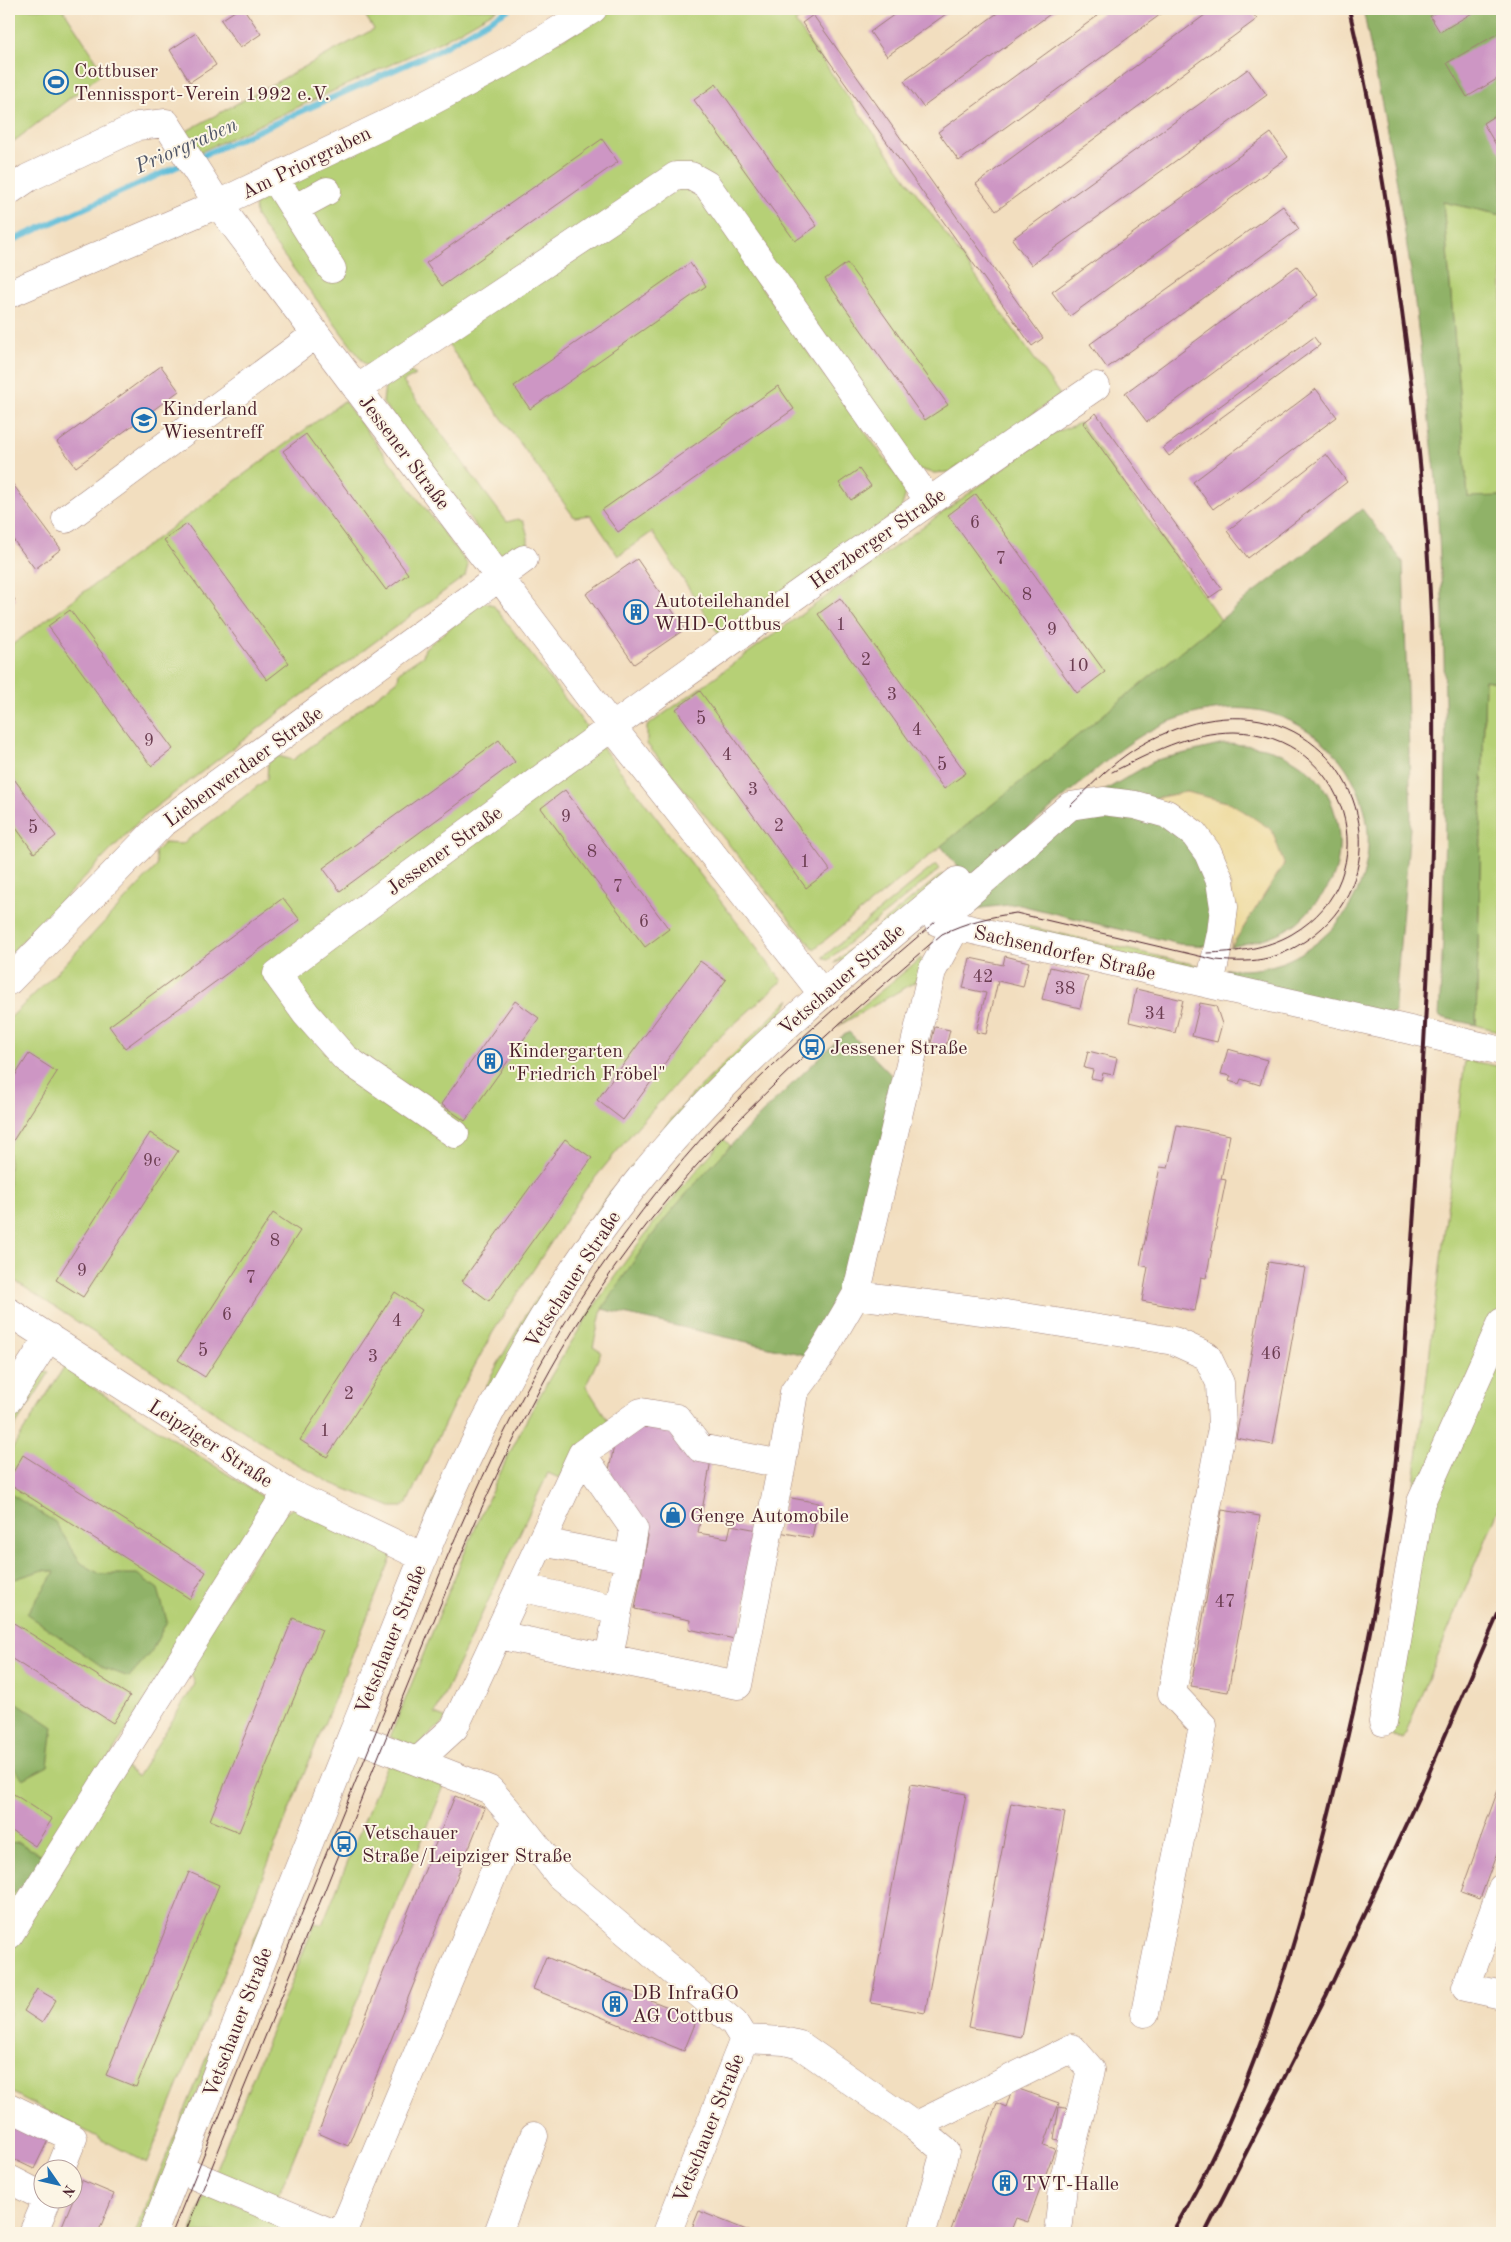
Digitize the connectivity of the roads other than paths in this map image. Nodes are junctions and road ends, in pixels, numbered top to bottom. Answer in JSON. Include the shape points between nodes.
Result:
{"nodes":[{"id":1,"x":593,"y":9,"type":"edge"},
{"id":2,"x":274,"y":177,"type":"junction"},
{"id":3,"x":9,"y":191,"type":"edge"},
{"id":4,"x":328,"y":192,"type":"dead end"},
{"id":5,"x":218,"y":204,"type":"junction"},
{"id":6,"x":294,"y":210,"type":"junction"},
{"id":7,"x":332,"y":269,"type":"dead end"},
{"id":8,"x":9,"y":294,"type":"edge"},
{"id":9,"x":316,"y":334,"type":"junction"},
{"id":10,"x":1096,"y":386,"type":"dead end"},
{"id":11,"x":357,"y":389,"type":"junction"},
{"id":12,"x":923,"y":511,"type":"junction"},
{"id":13,"x":66,"y":519,"type":"dead end"},
{"id":14,"x":524,"y":559,"type":"dead end"},
{"id":15,"x":501,"y":578,"type":"junction"},
{"id":16,"x":612,"y":727,"type":"junction"},
{"id":17,"x":957,"y":881,"type":"dead end"},
{"id":18,"x":937,"y":920,"type":"junction"},
{"id":19,"x":9,"y":981,"type":"edge"},
{"id":20,"x":1210,"y":984,"type":"junction"},
{"id":21,"x":822,"y":993,"type":"junction"},
{"id":22,"x":1502,"y":1051,"type":"edge"},
{"id":23,"x":455,"y":1134,"type":"dead end"},
{"id":24,"x":856,"y":1295,"type":"junction"},
{"id":25,"x":9,"y":1312,"type":"edge"},
{"id":26,"x":1502,"y":1322,"type":"edge"},
{"id":27,"x":49,"y":1337,"type":"junction"},
{"id":28,"x":9,"y":1399,"type":"edge"},
{"id":29,"x":582,"y":1454,"type":"junction"},
{"id":30,"x":782,"y":1464,"type":"junction"},
{"id":31,"x":287,"y":1492,"type":"junction"},
{"id":32,"x":542,"y":1542,"type":"junction"},
{"id":33,"x":423,"y":1557,"type":"junction"},
{"id":34,"x":629,"y":1559,"type":"junction"},
{"id":35,"x":520,"y":1587,"type":"junction"},
{"id":36,"x":618,"y":1610,"type":"junction"},
{"id":37,"x":498,"y":1635,"type":"junction"},
{"id":38,"x":608,"y":1658,"type":"junction"},
{"id":39,"x":1382,"y":1722,"type":"dead end"},
{"id":40,"x":352,"y":1736,"type":"junction"},
{"id":41,"x":418,"y":1761,"type":"junction"},
{"id":42,"x":516,"y":1820,"type":"junction"},
{"id":43,"x":1502,"y":1888,"type":"edge"},
{"id":44,"x":9,"y":1935,"type":"edge"},
{"id":45,"x":1502,"y":1995,"type":"edge"},
{"id":46,"x":1146,"y":2013,"type":"dead end"},
{"id":47,"x":744,"y":2040,"type":"junction"},
{"id":48,"x":9,"y":2107,"type":"edge"},
{"id":49,"x":915,"y":2126,"type":"junction"},
{"id":50,"x":534,"y":2136,"type":"dead end"},
{"id":51,"x":64,"y":2160,"type":"edge"},
{"id":52,"x":179,"y":2169,"type":"junction"},
{"id":53,"x":9,"y":2179,"type":"edge"},
{"id":54,"x":32,"y":2191,"type":"edge"},
{"id":55,"x":43,"y":2210,"type":"edge"},
{"id":56,"x":1059,"y":2223,"type":"dead end"},
{"id":57,"x":317,"y":2231,"type":"edge"},
{"id":58,"x":33,"y":2233,"type":"edge"},
{"id":59,"x":152,"y":2233,"type":"edge"},
{"id":60,"x":342,"y":2233,"type":"edge"},
{"id":61,"x":498,"y":2233,"type":"edge"},
{"id":62,"x":667,"y":2233,"type":"edge"},
{"id":63,"x":922,"y":2233,"type":"edge"}],
"edges":[{"from":1,"to":2,"type":"street","name":"Am Priorgraben","via":[[512,59],[411,112]]},
{"from":2,"to":5,"type":"street","name":"Am Priorgraben"},
{"from":2,"to":6,"type":"street"},
{"from":3,"to":5,"type":"street","name":"Jessener Straße","via":[[28,178],[138,126],[166,123]]},
{"from":4,"to":6,"type":"street"},
{"from":5,"to":8,"type":"street","name":"Am Priorgraben"},
{"from":5,"to":9,"type":"street","name":"Jessener Straße"},
{"from":6,"to":7,"type":"street"},
{"from":9,"to":11,"type":"street","name":"Jessener Straße"},
{"from":9,"to":13,"type":"street"},
{"from":10,"to":12,"type":"street","name":"Herzberger Straße"},
{"from":11,"to":12,"type":"street","via":[[410,358],[676,176],[691,176],[707,185]]},
{"from":11,"to":15,"type":"street","name":"Jessener Straße"},
{"from":12,"to":16,"type":"street","name":"Herzberger Straße","via":[[785,613]]},
{"from":14,"to":15,"type":"street","name":"Liebenwerdaer Straße"},
{"from":15,"to":16,"type":"street","name":"Jessener Straße"},
{"from":15,"to":19,"type":"street","name":"Liebenwerdaer Straße","via":[[162,824]]},
{"from":16,"to":21,"type":"street","name":"Jessener Straße"},
{"from":16,"to":23,"type":"street","name":"Jessener Straße","via":[[277,974],[306,1014],[345,1058]]},
{"from":17,"to":18,"type":"street","name":"Vetschauer Straße"},
{"from":18,"to":20,"type":"street","name":"Sachsendorfer Straße"},
{"from":18,"to":20,"type":"street","via":[[1070,806],[1103,801],[1135,805],[1167,814],[1194,834],[1208,853],[1220,881],[1224,907]]},
{"from":18,"to":21,"type":"street","name":"Vetschauer Straße"},
{"from":18,"to":24,"type":"street","name":"Sachsendorfer Straße","via":[[940,976]]},
{"from":20,"to":22,"type":"street","name":"Sachsendorfer Straße"},
{"from":21,"to":33,"type":"street","name":"Vetschauer Straße","via":[[705,1104],[630,1192],[595,1240],[540,1324],[489,1414]]},
{"from":24,"to":30,"type":"street","name":"Sachsendorfer Straße","via":[[794,1392]]},
{"from":24,"to":46,"type":"street","via":[[1006,1314],[1174,1341],[1207,1356],[1220,1383],[1222,1428],[1172,1693],[1203,1726]]},
{"from":25,"to":27,"type":"street","name":"Leipziger Straße"},
{"from":26,"to":39,"type":"street","via":[[1421,1502]]},
{"from":27,"to":28,"type":"street"},
{"from":27,"to":31,"type":"street","name":"Leipziger Straße"},
{"from":29,"to":30,"type":"street","via":[[641,1412],[677,1418],[700,1448]]},
{"from":29,"to":32,"type":"street"},
{"from":29,"to":34,"type":"street","via":[[634,1529]]},
{"from":30,"to":38,"type":"street","name":"Sachsendorfer Straße","via":[[738,1685]]},
{"from":31,"to":33,"type":"street","name":"Leipziger Straße"},
{"from":31,"to":44,"type":"street"},
{"from":32,"to":34,"type":"street"},
{"from":32,"to":35,"type":"street"},
{"from":33,"to":40,"type":"street","name":"Vetschauer Straße"},
{"from":34,"to":36,"type":"street"},
{"from":35,"to":36,"type":"street"},
{"from":35,"to":37,"type":"street"},
{"from":36,"to":38,"type":"street"},
{"from":37,"to":38,"type":"street"},
{"from":37,"to":41,"type":"street","via":[[454,1728]]},
{"from":40,"to":41,"type":"street","name":"Vetschauer Straße"},
{"from":40,"to":52,"type":"street","name":"Vetschauer Straße"},
{"from":41,"to":42,"type":"street","name":"Vetschauer Straße","via":[[490,1790]]},
{"from":42,"to":47,"type":"street","name":"Vetschauer Straße","via":[[560,1876],[734,2022]]},
{"from":42,"to":60,"type":"street"},
{"from":43,"to":45,"type":"street","via":[[1466,1987]]},
{"from":47,"to":49,"type":"street","via":[[784,2041],[800,2045]]},
{"from":47,"to":62,"type":"street","name":"Vetschauer Straße"},
{"from":48,"to":51,"type":"street","via":[[73,2138]]},
{"from":49,"to":56,"type":"street","via":[[1072,2048],[1090,2070],[1064,2178]]},
{"from":49,"to":63,"type":"street","via":[[945,2151]]},
{"from":50,"to":61,"type":"street"},
{"from":52,"to":57,"type":"street"},
{"from":52,"to":59,"type":"street","name":"Vetschauer Straße"},
{"from":53,"to":54,"type":"street"},
{"from":55,"to":58,"type":"street"}]}
